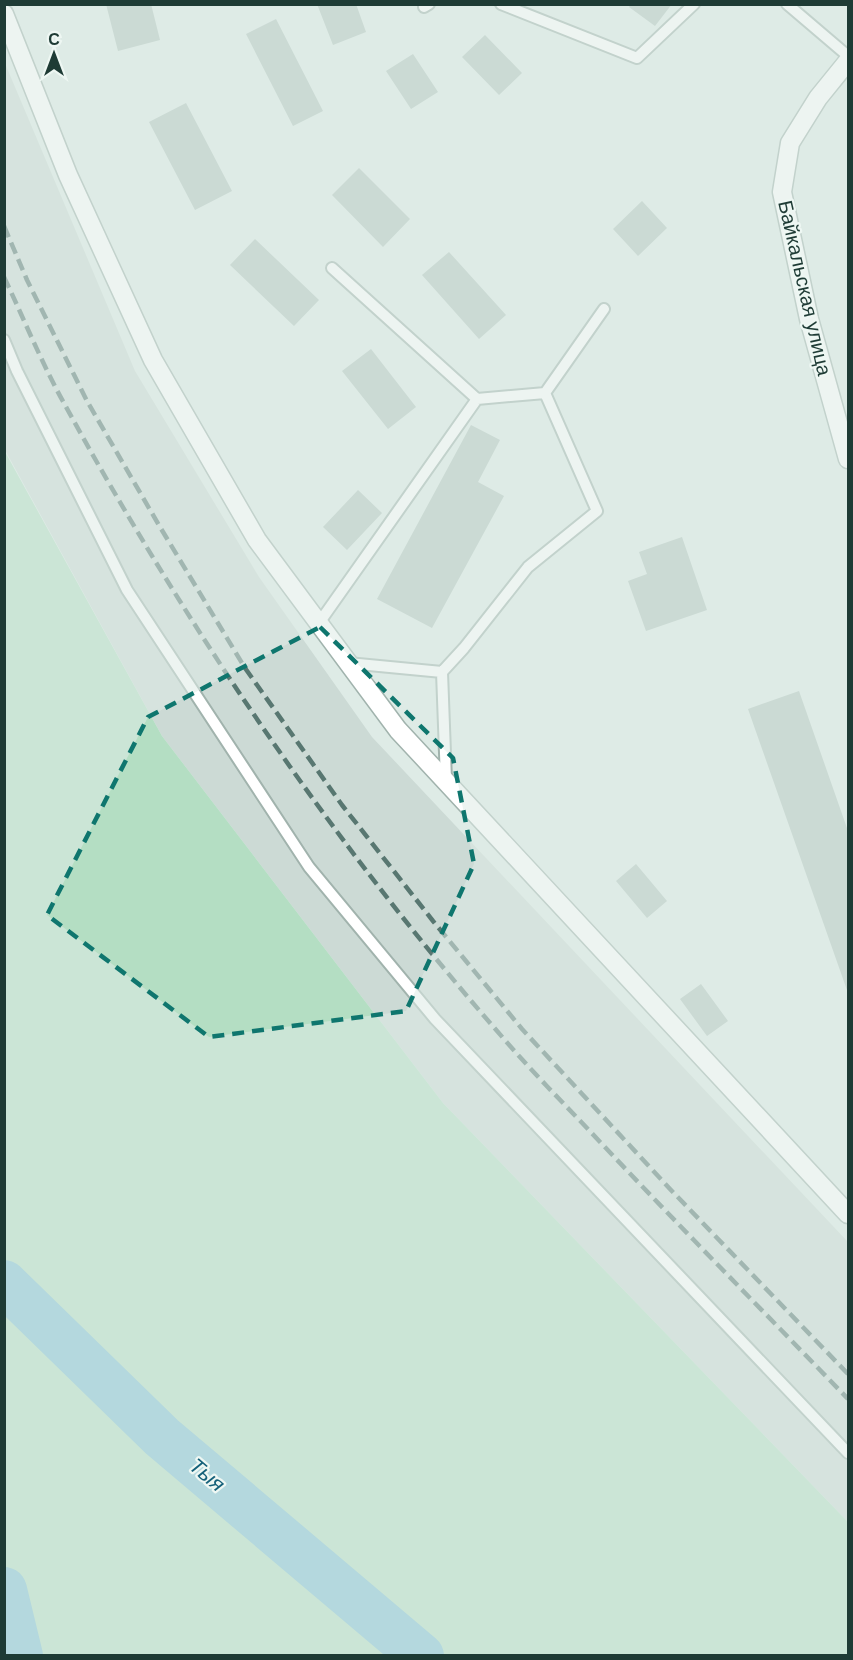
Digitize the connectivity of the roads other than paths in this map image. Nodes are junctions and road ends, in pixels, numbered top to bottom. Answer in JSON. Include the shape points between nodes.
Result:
{"nodes":[{"id":1,"x":501,"y":4,"type":"edge"},
{"id":2,"x":694,"y":4,"type":"edge"},
{"id":3,"x":787,"y":4,"type":"edge"},
{"id":4,"x":4,"y":14,"type":"edge"},
{"id":5,"x":849,"y":56,"type":"edge"},
{"id":6,"x":849,"y":61,"type":"edge"},
{"id":7,"x":332,"y":268,"type":"dead end"},
{"id":8,"x":604,"y":309,"type":"dead end"},
{"id":9,"x":4,"y":339,"type":"edge"},
{"id":10,"x":545,"y":393,"type":"junction"},
{"id":11,"x":477,"y":399,"type":"junction"},
{"id":12,"x":849,"y":459,"type":"edge"},
{"id":13,"x":319,"y":623,"type":"junction"},
{"id":14,"x":348,"y":663,"type":"junction"},
{"id":15,"x":442,"y":672,"type":"junction"},
{"id":16,"x":446,"y":782,"type":"junction"},
{"id":17,"x":849,"y":1214,"type":"edge"},
{"id":18,"x":849,"y":1453,"type":"edge"}],
"edges":[{"from":1,"to":2,"type":"lane","via":[[636,58]]},
{"from":3,"to":5,"type":"lane"},
{"from":4,"to":13,"type":"street","via":[[68,175],[153,360],[257,540]]},
{"from":6,"to":12,"type":"street","name":"Байкальская улица","via":[[818,98],[790,143],[783,192],[809,319]]},
{"from":7,"to":11,"type":"lane"},
{"from":8,"to":10,"type":"lane"},
{"from":9,"to":18,"type":"lane","via":[[127,590],[309,867],[435,1019]]},
{"from":10,"to":11,"type":"lane"},
{"from":10,"to":15,"type":"lane","via":[[597,512],[528,567]]},
{"from":11,"to":13,"type":"lane"},
{"from":13,"to":14,"type":"street"},
{"from":14,"to":15,"type":"lane"},
{"from":14,"to":16,"type":"street","via":[[398,730]]},
{"from":15,"to":16,"type":"lane"},
{"from":16,"to":17,"type":"street"}]}
